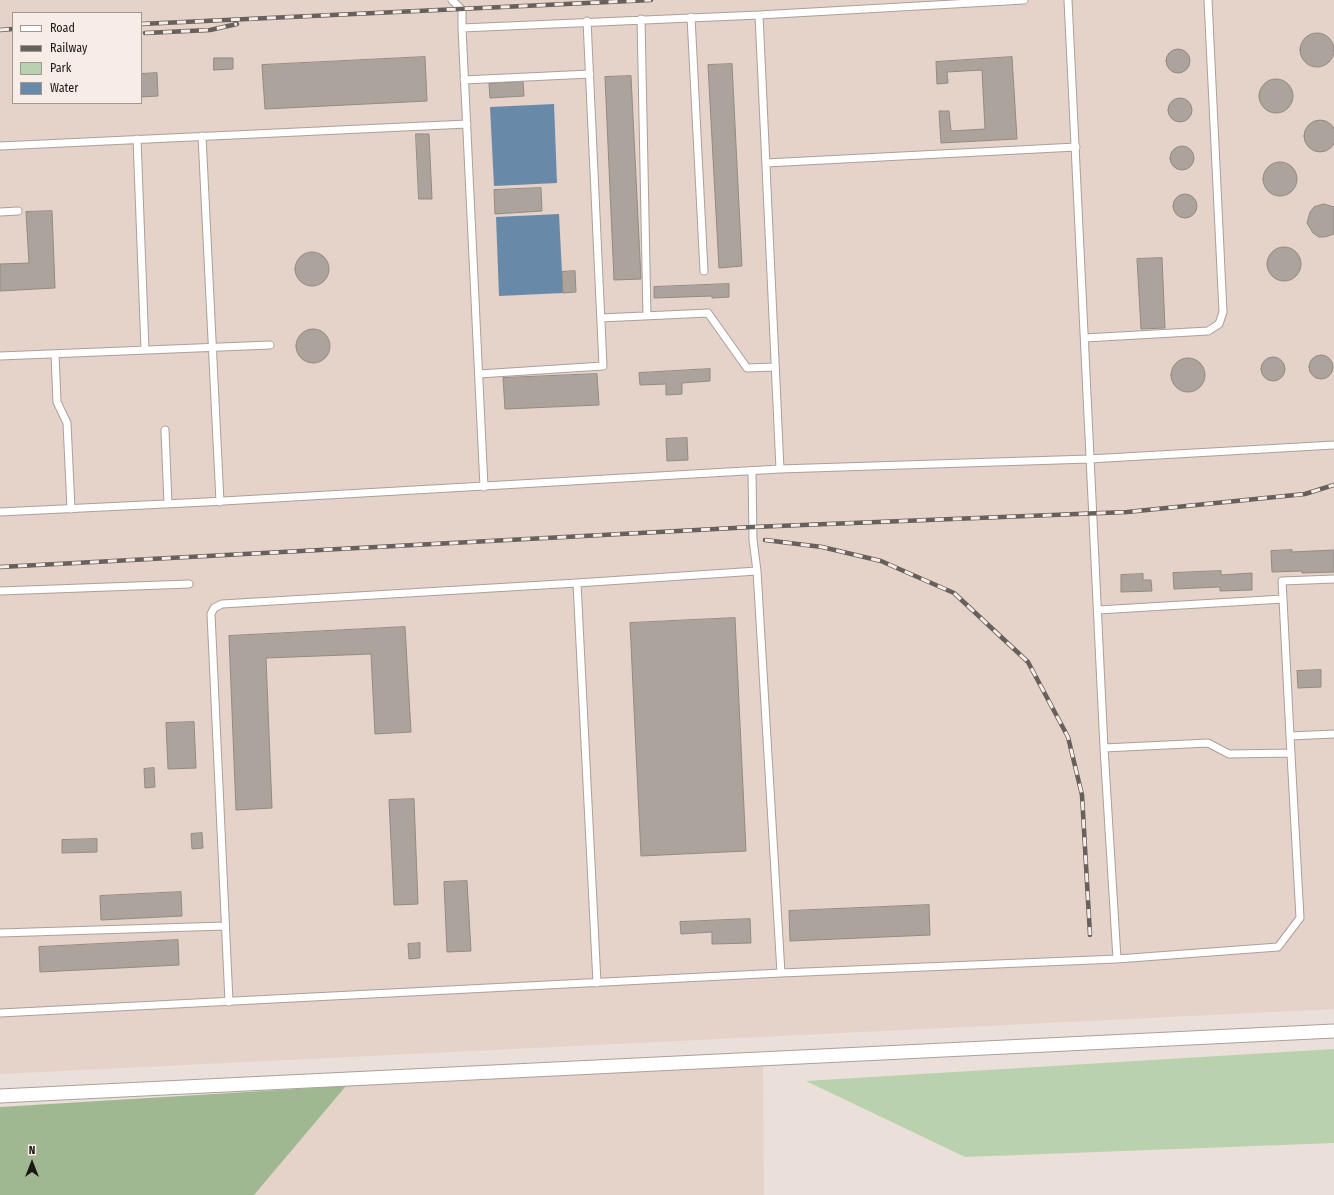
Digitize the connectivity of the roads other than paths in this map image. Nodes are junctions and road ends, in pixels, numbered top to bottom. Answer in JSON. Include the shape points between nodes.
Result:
{"nodes":[{"id":1,"x":452,"y":0,"type":"edge"},
{"id":2,"x":1024,"y":0,"type":"edge"},
{"id":3,"x":1068,"y":0,"type":"edge"},
{"id":4,"x":1208,"y":0,"type":"edge"},
{"id":5,"x":759,"y":14,"type":"junction"},
{"id":6,"x":691,"y":17,"type":"junction"},
{"id":7,"x":641,"y":19,"type":"junction"},
{"id":8,"x":587,"y":21,"type":"junction"},
{"id":9,"x":462,"y":28,"type":"junction"},
{"id":10,"x":590,"y":74,"type":"junction"},
{"id":11,"x":464,"y":80,"type":"junction"},
{"id":12,"x":466,"y":124,"type":"junction"},
{"id":13,"x":202,"y":136,"type":"junction"},
{"id":14,"x":137,"y":139,"type":"junction"},
{"id":15,"x":0,"y":146,"type":"edge"},
{"id":16,"x":1076,"y":147,"type":"junction"},
{"id":17,"x":766,"y":164,"type":"junction"},
{"id":18,"x":18,"y":211,"type":"dead end"},
{"id":19,"x":0,"y":212,"type":"edge"},
{"id":20,"x":704,"y":271,"type":"dead end"},
{"id":21,"x":647,"y":316,"type":"junction"},
{"id":22,"x":601,"y":318,"type":"junction"},
{"id":23,"x":1084,"y":338,"type":"junction"},
{"id":24,"x":270,"y":345,"type":"dead end"},
{"id":25,"x":213,"y":347,"type":"junction"},
{"id":26,"x":145,"y":350,"type":"junction"},
{"id":27,"x":55,"y":354,"type":"junction"},
{"id":28,"x":0,"y":356,"type":"edge"},
{"id":29,"x":775,"y":366,"type":"junction"},
{"id":30,"x":479,"y":374,"type":"junction"},
{"id":31,"x":165,"y":430,"type":"dead end"},
{"id":32,"x":1334,"y":445,"type":"edge"},
{"id":33,"x":1089,"y":459,"type":"junction"},
{"id":34,"x":780,"y":470,"type":"junction"},
{"id":35,"x":752,"y":472,"type":"junction"},
{"id":36,"x":484,"y":487,"type":"junction"},
{"id":37,"x":220,"y":502,"type":"junction"},
{"id":38,"x":168,"y":504,"type":"junction"},
{"id":39,"x":71,"y":509,"type":"junction"},
{"id":40,"x":0,"y":512,"type":"edge"},
{"id":41,"x":757,"y":571,"type":"junction"},
{"id":42,"x":1334,"y":579,"type":"edge"},
{"id":43,"x":577,"y":583,"type":"junction"},
{"id":44,"x":190,"y":584,"type":"dead end"},
{"id":45,"x":0,"y":591,"type":"edge"},
{"id":46,"x":1283,"y":599,"type":"junction"},
{"id":47,"x":1098,"y":610,"type":"junction"},
{"id":48,"x":1334,"y":734,"type":"edge"},
{"id":49,"x":1290,"y":736,"type":"junction"},
{"id":50,"x":1104,"y":748,"type":"junction"},
{"id":51,"x":1291,"y":753,"type":"junction"},
{"id":52,"x":225,"y":926,"type":"junction"},
{"id":53,"x":0,"y":933,"type":"edge"},
{"id":54,"x":1117,"y":959,"type":"junction"},
{"id":55,"x":781,"y":973,"type":"junction"},
{"id":56,"x":597,"y":983,"type":"junction"},
{"id":57,"x":229,"y":1002,"type":"junction"},
{"id":58,"x":0,"y":1013,"type":"edge"},
{"id":59,"x":1334,"y":1031,"type":"edge"},
{"id":60,"x":0,"y":1096,"type":"edge"}],
"edges":[{"from":1,"to":9,"type":"lane","via":[[462,10]]},
{"from":2,"to":5,"type":"lane"},
{"from":3,"to":16,"type":"lane"},
{"from":4,"to":23,"type":"lane","via":[[1223,312],[1219,324],[1208,331]]},
{"from":5,"to":6,"type":"lane"},
{"from":5,"to":17,"type":"lane"},
{"from":6,"to":7,"type":"lane"},
{"from":6,"to":20,"type":"lane"},
{"from":7,"to":8,"type":"lane"},
{"from":7,"to":21,"type":"lane"},
{"from":8,"to":9,"type":"lane"},
{"from":8,"to":10,"type":"lane"},
{"from":9,"to":11,"type":"lane"},
{"from":10,"to":11,"type":"lane"},
{"from":10,"to":22,"type":"lane"},
{"from":11,"to":12,"type":"lane"},
{"from":12,"to":13,"type":"lane"},
{"from":12,"to":30,"type":"lane"},
{"from":13,"to":14,"type":"lane"},
{"from":13,"to":25,"type":"lane"},
{"from":14,"to":15,"type":"lane"},
{"from":14,"to":26,"type":"lane"},
{"from":16,"to":17,"type":"lane"},
{"from":16,"to":23,"type":"lane"},
{"from":17,"to":29,"type":"lane"},
{"from":18,"to":19,"type":"lane"},
{"from":21,"to":22,"type":"lane"},
{"from":21,"to":29,"type":"lane","via":[[708,313],[747,368]]},
{"from":22,"to":30,"type":"lane","via":[[603,366]]},
{"from":23,"to":33,"type":"lane"},
{"from":24,"to":25,"type":"lane"},
{"from":25,"to":26,"type":"lane"},
{"from":25,"to":37,"type":"lane"},
{"from":26,"to":27,"type":"lane"},
{"from":27,"to":28,"type":"lane"},
{"from":27,"to":39,"type":"lane","via":[[57,402],[67,423]]},
{"from":29,"to":34,"type":"lane"},
{"from":30,"to":36,"type":"lane"},
{"from":31,"to":38,"type":"lane"},
{"from":32,"to":33,"type":"lane"},
{"from":33,"to":34,"type":"lane"},
{"from":33,"to":47,"type":"lane"},
{"from":34,"to":35,"type":"lane"},
{"from":35,"to":36,"type":"lane"},
{"from":35,"to":41,"type":"lane"},
{"from":36,"to":37,"type":"lane"},
{"from":37,"to":38,"type":"lane"},
{"from":38,"to":39,"type":"lane"},
{"from":39,"to":40,"type":"lane"},
{"from":41,"to":43,"type":"lane"},
{"from":41,"to":55,"type":"lane"},
{"from":42,"to":46,"type":"lane","via":[[1282,581]]},
{"from":43,"to":52,"type":"lane","via":[[222,604],[214,608],[211,614]]},
{"from":43,"to":56,"type":"lane"},
{"from":44,"to":45,"type":"lane"},
{"from":46,"to":47,"type":"lane"},
{"from":46,"to":49,"type":"lane"},
{"from":47,"to":50,"type":"lane"},
{"from":48,"to":49,"type":"lane"},
{"from":49,"to":51,"type":"lane"},
{"from":50,"to":51,"type":"lane","via":[[1208,743],[1229,754]]},
{"from":50,"to":54,"type":"lane"},
{"from":51,"to":54,"type":"lane","via":[[1300,918],[1278,947]]},
{"from":52,"to":53,"type":"lane"},
{"from":52,"to":57,"type":"lane"},
{"from":54,"to":55,"type":"lane"},
{"from":55,"to":56,"type":"lane"},
{"from":56,"to":57,"type":"lane"},
{"from":57,"to":58,"type":"lane"},
{"from":59,"to":60,"type":"street"}]}
